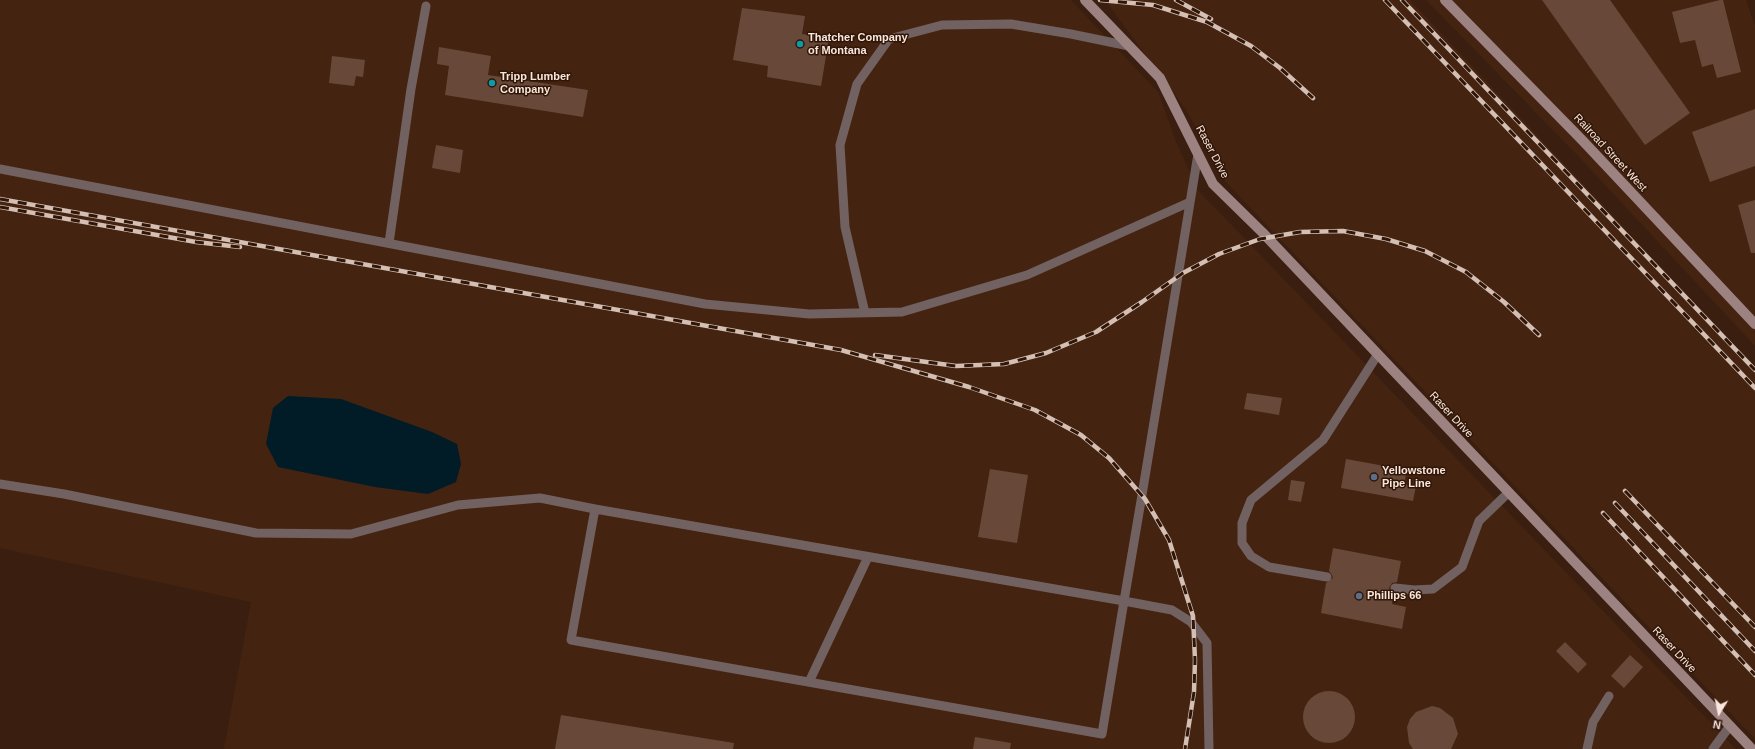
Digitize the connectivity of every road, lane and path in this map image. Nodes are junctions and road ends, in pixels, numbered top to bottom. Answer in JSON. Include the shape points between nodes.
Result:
{"nodes":[{"id":1,"x":1085,"y":0,"type":"edge"},
{"id":2,"x":1445,"y":0,"type":"edge"},
{"id":3,"x":426,"y":6,"type":"dead end"},
{"id":4,"x":1129,"y":46,"type":"junction"},
{"id":5,"x":1198,"y":154,"type":"junction"},
{"id":6,"x":0,"y":168,"type":"edge"},
{"id":7,"x":1190,"y":202,"type":"junction"},
{"id":8,"x":389,"y":243,"type":"junction"},
{"id":9,"x":866,"y":313,"type":"junction"},
{"id":10,"x":1755,"y":324,"type":"edge"},
{"id":11,"x":1378,"y":354,"type":"junction"},
{"id":12,"x":0,"y":484,"type":"edge"},
{"id":13,"x":1508,"y":493,"type":"junction"},
{"id":14,"x":595,"y":509,"type":"junction"},
{"id":15,"x":868,"y":557,"type":"junction"},
{"id":16,"x":1328,"y":577,"type":"dead end"},
{"id":17,"x":1396,"y":588,"type":"dead end"},
{"id":18,"x":1124,"y":601,"type":"junction"},
{"id":19,"x":809,"y":682,"type":"junction"},
{"id":20,"x":1609,"y":696,"type":"dead end"},
{"id":21,"x":1729,"y":726,"type":"junction"},
{"id":22,"x":1209,"y":749,"type":"edge"},
{"id":23,"x":1587,"y":749,"type":"edge"},
{"id":24,"x":1713,"y":749,"type":"edge"},
{"id":25,"x":1752,"y":749,"type":"edge"}],
"edges":[{"from":1,"to":4,"type":"street","name":"Raser Drive"},
{"from":2,"to":10,"type":"street","name":"Railroad Street West","via":[[1583,141]]},
{"from":3,"to":8,"type":"lane","via":[[411,89]]},
{"from":4,"to":5,"type":"street","name":"Raser Drive","via":[[1160,78]]},
{"from":4,"to":9,"type":"lane","via":[[1011,24],[942,25],[888,39],[857,84],[840,145],[845,227]]},
{"from":5,"to":7,"type":"lane"},
{"from":5,"to":11,"type":"street","name":"Raser Drive","via":[[1213,184]]},
{"from":6,"to":8,"type":"lane"},
{"from":7,"to":9,"type":"lane","via":[[1027,275],[902,312]]},
{"from":7,"to":18,"type":"lane"},
{"from":8,"to":9,"type":"lane","via":[[705,304],[809,314]]},
{"from":11,"to":13,"type":"street","name":"Raser Drive"},
{"from":11,"to":16,"type":"lane","via":[[1323,440],[1251,500],[1242,523],[1242,543],[1251,556],[1269,567]]},
{"from":12,"to":14,"type":"lane","via":[[256,532],[351,534],[458,505],[540,498]]},
{"from":13,"to":17,"type":"lane","via":[[1479,521],[1462,567],[1433,589]]},
{"from":13,"to":21,"type":"street","name":"Raser Drive"},
{"from":14,"to":15,"type":"lane"},
{"from":14,"to":19,"type":"lane","via":[[571,640]]},
{"from":15,"to":18,"type":"lane"},
{"from":15,"to":19,"type":"lane"},
{"from":18,"to":19,"type":"lane","via":[[1102,734]]},
{"from":18,"to":22,"type":"lane","via":[[1172,610],[1191,622],[1207,643]]},
{"from":20,"to":23,"type":"lane","via":[[1593,722]]},
{"from":21,"to":24,"type":"lane"},
{"from":21,"to":25,"type":"street","name":"Raser Drive"}]}
